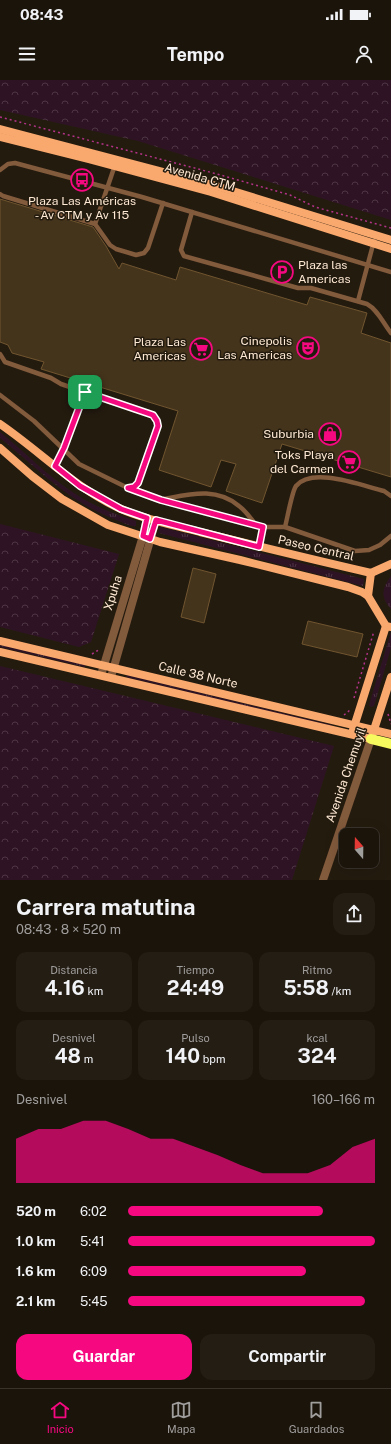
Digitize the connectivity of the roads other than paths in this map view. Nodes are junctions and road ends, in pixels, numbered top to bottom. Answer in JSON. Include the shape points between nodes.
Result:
{"nodes":[{"id":1,"x":0,"y":129,"type":"edge"},
{"id":2,"x":0,"y":137,"type":"edge"},
{"id":3,"x":116,"y":163,"type":"junction"},
{"id":4,"x":0,"y":170,"type":"edge"},
{"id":5,"x":107,"y":188,"type":"junction"},
{"id":6,"x":0,"y":194,"type":"edge"},
{"id":7,"x":163,"y":203,"type":"junction"},
{"id":8,"x":192,"y":212,"type":"junction"},
{"id":9,"x":95,"y":224,"type":"junction"},
{"id":10,"x":374,"y":239,"type":"junction"},
{"id":11,"x":391,"y":240,"type":"edge"},
{"id":12,"x":391,"y":249,"type":"edge"},
{"id":13,"x":368,"y":265,"type":"junction"},
{"id":14,"x":391,"y":272,"type":"edge"},
{"id":15,"x":358,"y":301,"type":"junction"},
{"id":16,"x":391,"y":333,"type":"edge"},
{"id":17,"x":0,"y":354,"type":"edge"},
{"id":18,"x":85,"y":392,"type":"junction"},
{"id":19,"x":0,"y":395,"type":"edge"},
{"id":20,"x":0,"y":424,"type":"edge"},
{"id":21,"x":0,"y":448,"type":"edge"},
{"id":22,"x":64,"y":448,"type":"junction"},
{"id":23,"x":55,"y":466,"type":"junction"},
{"id":24,"x":128,"y":488,"type":"junction"},
{"id":25,"x":391,"y":496,"type":"edge"},
{"id":26,"x":161,"y":500,"type":"junction"},
{"id":27,"x":147,"y":518,"type":"junction"},
{"id":28,"x":156,"y":520,"type":"junction"},
{"id":29,"x":256,"y":525,"type":"junction"},
{"id":30,"x":263,"y":527,"type":"junction"},
{"id":31,"x":285,"y":527,"type":"junction"},
{"id":32,"x":391,"y":536,"type":"edge"},
{"id":33,"x":146,"y":538,"type":"junction"},
{"id":34,"x":259,"y":547,"type":"junction"},
{"id":35,"x":391,"y":564,"type":"edge"},
{"id":36,"x":371,"y":573,"type":"junction"},
{"id":37,"x":368,"y":596,"type":"junction"},
{"id":38,"x":388,"y":626,"type":"edge"},
{"id":39,"x":0,"y":641,"type":"edge"},
{"id":40,"x":0,"y":652,"type":"edge"},
{"id":41,"x":103,"y":666,"type":"junction"},
{"id":42,"x":113,"y":668,"type":"junction"},
{"id":43,"x":101,"y":675,"type":"junction"},
{"id":44,"x":111,"y":677,"type":"junction"},
{"id":45,"x":391,"y":677,"type":"edge"},
{"id":46,"x":354,"y":726,"type":"junction"},
{"id":47,"x":391,"y":734,"type":"edge"},
{"id":48,"x":351,"y":735,"type":"junction"},
{"id":49,"x":372,"y":735,"type":"junction"},
{"id":50,"x":391,"y":744,"type":"edge"},
{"id":51,"x":323,"y":880,"type":"edge"}],
"edges":[{"from":1,"to":3,"type":"main road","name":"Avenida CTM"},
{"from":2,"to":3,"type":"main road","name":"Avenida CTM"},
{"from":3,"to":5,"type":"lane"},
{"from":3,"to":10,"type":"main road","name":"Avenida CTM","via":[[213,185]]},
{"from":4,"to":5,"type":"lane","via":[[14,163]]},
{"from":5,"to":7,"type":"lane"},
{"from":5,"to":9,"type":"lane"},
{"from":6,"to":9,"type":"lane"},
{"from":7,"to":8,"type":"lane"},
{"from":7,"to":9,"type":"lane","via":[[148,248],[140,254],[112,247]]},
{"from":8,"to":13,"type":"lane"},
{"from":8,"to":15,"type":"lane","via":[[181,250],[184,256],[298,288],[311,288]]},
{"from":10,"to":11,"type":"main road","name":"Avenida CTM"},
{"from":10,"to":12,"type":"main road","name":"Avenida CTM"},
{"from":10,"to":13,"type":"lane"},
{"from":13,"to":14,"type":"lane"},
{"from":13,"to":15,"type":"lane"},
{"from":15,"to":16,"type":"lane","via":[[372,307]]},
{"from":17,"to":18,"type":"lane","via":[[5,362]]},
{"from":18,"to":22,"type":"lane"},
{"from":18,"to":24,"type":"lane","via":[[153,415],[157,421],[158,426],[138,483]]},
{"from":19,"to":22,"type":"lane","via":[[34,420]]},
{"from":20,"to":23,"type":"main road","name":"Paseo Central"},
{"from":21,"to":33,"type":"main road","via":[[62,500],[108,525]]},
{"from":22,"to":23,"type":"lane"},
{"from":22,"to":24,"type":"lane","via":[[79,464]]},
{"from":23,"to":27,"type":"main road","name":"Paseo Central","via":[[80,486],[121,509]]},
{"from":24,"to":26,"type":"lane"},
{"from":25,"to":31,"type":"lane","via":[[384,491],[327,477],[310,477],[295,487]]},
{"from":26,"to":29,"type":"lane"},
{"from":26,"to":29,"type":"lane","via":[[195,493],[211,493],[240,506]]},
{"from":27,"to":28,"type":"main road","name":"Paseo Central"},
{"from":27,"to":33,"type":"street","name":"Xpuha"},
{"from":28,"to":33,"type":"street","name":"Xpuha"},
{"from":28,"to":34,"type":"main road","name":"Paseo Central"},
{"from":29,"to":30,"type":"lane"},
{"from":30,"to":31,"type":"lane"},
{"from":30,"to":34,"type":"lane"},
{"from":31,"to":32,"type":"lane","via":[[355,551],[369,550]]},
{"from":33,"to":37,"type":"main road","via":[[348,588]]},
{"from":33,"to":41,"type":"street","name":"Xpuha"},
{"from":33,"to":42,"type":"street","name":"Xpuha"},
{"from":34,"to":36,"type":"main road","name":"Paseo Central"},
{"from":35,"to":36,"type":"main road"},
{"from":36,"to":37,"type":"main road"},
{"from":37,"to":38,"type":"main road"},
{"from":38,"to":46,"type":"main road","name":"Avenida Chemuyil"},
{"from":39,"to":41,"type":"main road","name":"Calle 38 Norte"},
{"from":40,"to":43,"type":"main road","name":"Calle 38 Norte"},
{"from":41,"to":42,"type":"main road","name":"Calle 38 Norte"},
{"from":41,"to":43,"type":"street","name":"Xpuha"},
{"from":42,"to":44,"type":"street","name":"Xpuha"},
{"from":42,"to":46,"type":"main road","name":"Calle 38 Norte"},
{"from":43,"to":44,"type":"main road","name":"Calle 38 Norte"},
{"from":44,"to":48,"type":"main road","name":"Calle 38 Norte"},
{"from":45,"to":49,"type":"main road","name":"Avenida Chemuyil"},
{"from":46,"to":48,"type":"main road","name":"Avenida Chemuyil"},
{"from":46,"to":49,"type":"main road","name":"Calle 38 Norte"},
{"from":47,"to":49,"type":"main road","name":"Calle 38 Norte"},
{"from":48,"to":49,"type":"main road","name":"Calle 38 Norte"},
{"from":49,"to":50,"type":"main road","name":"Calle 38 Norte"},
{"from":49,"to":51,"type":"street","name":"Avenida Chemuyil"}]}
